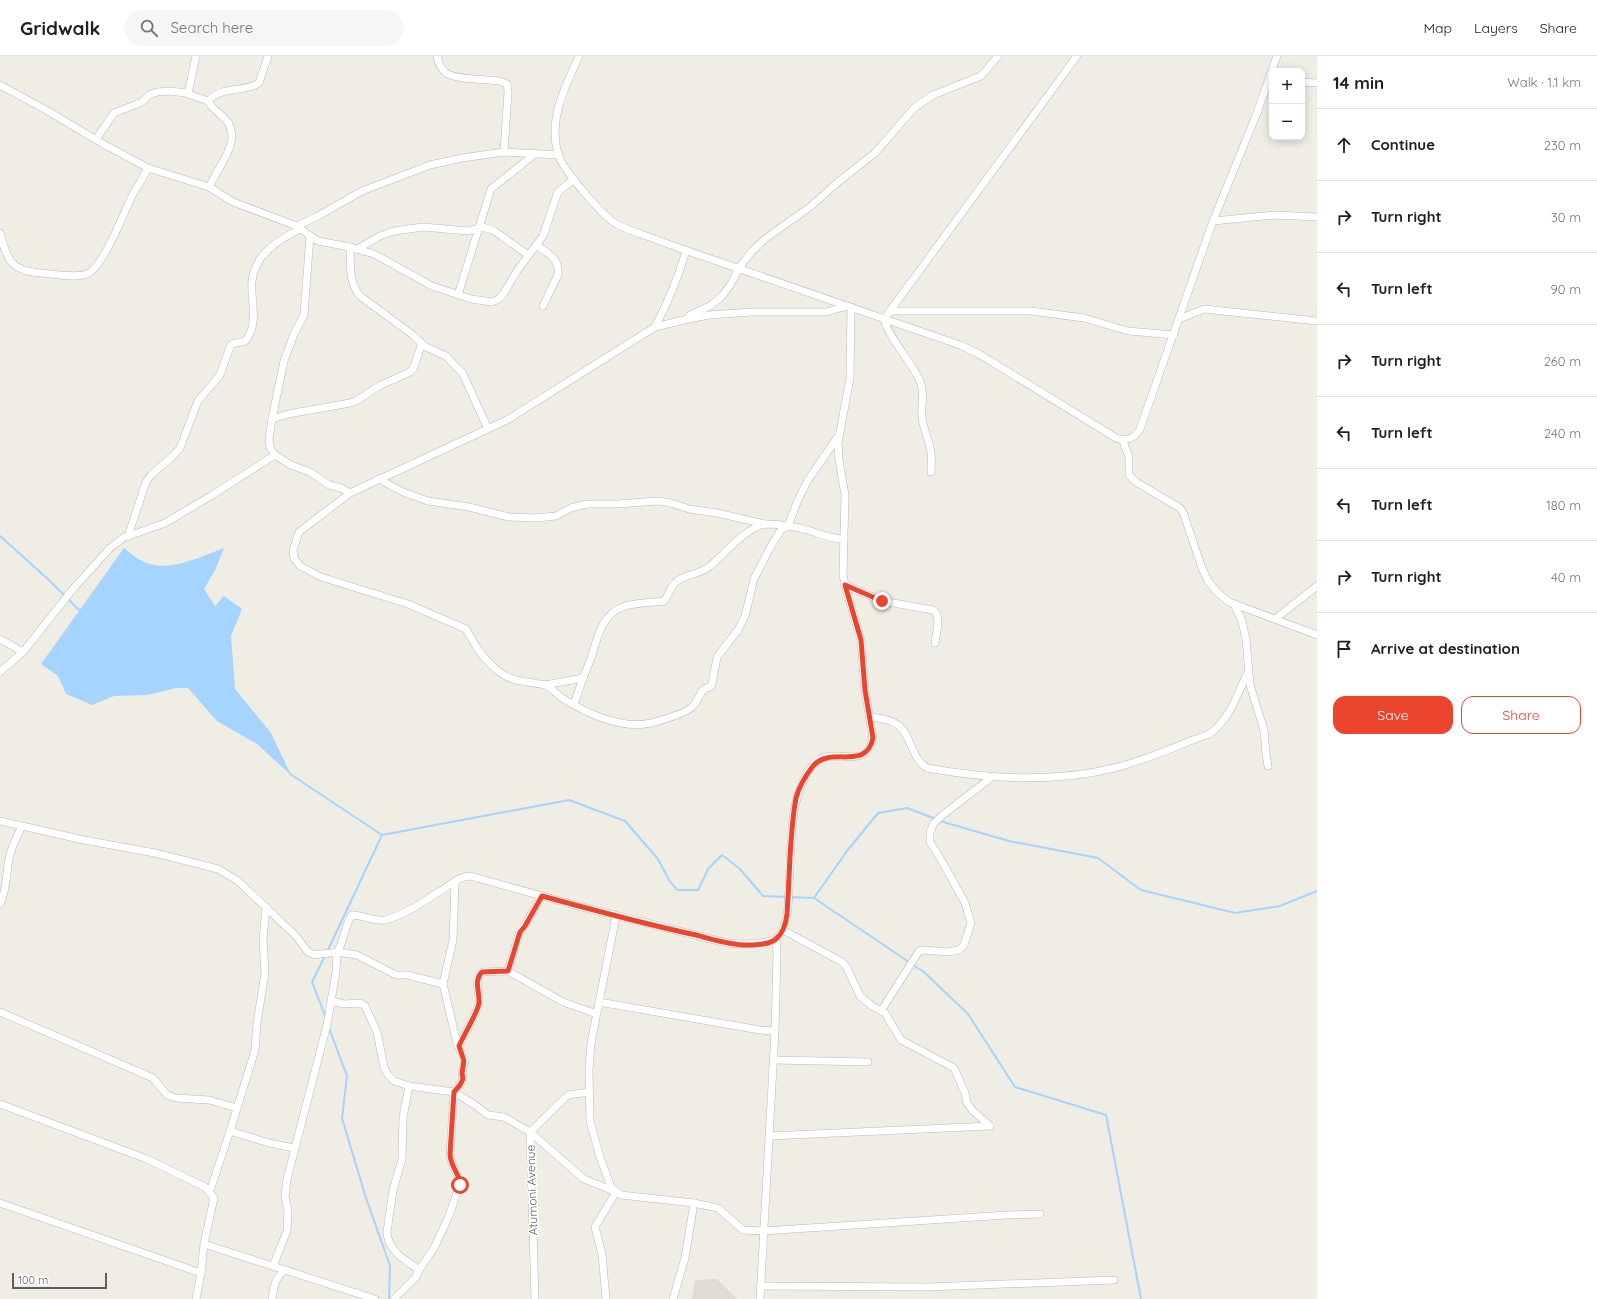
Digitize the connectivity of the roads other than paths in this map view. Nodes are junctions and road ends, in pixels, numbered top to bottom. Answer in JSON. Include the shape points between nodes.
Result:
{"nodes":[{"id":1,"x":196,"y":56,"type":"edge"},
{"id":2,"x":268,"y":56,"type":"edge"},
{"id":3,"x":437,"y":56,"type":"edge"},
{"id":4,"x":579,"y":56,"type":"edge"},
{"id":5,"x":998,"y":56,"type":"edge"},
{"id":6,"x":1077,"y":56,"type":"edge"},
{"id":7,"x":1277,"y":56,"type":"edge"},
{"id":8,"x":1274,"y":68,"type":"edge"},
{"id":9,"x":1269,"y":82,"type":"edge"},
{"id":10,"x":1305,"y":82,"type":"edge"},
{"id":11,"x":1317,"y":83,"type":"edge"},
{"id":12,"x":0,"y":85,"type":"edge"},
{"id":13,"x":188,"y":94,"type":"junction"},
{"id":14,"x":208,"y":101,"type":"junction"},
{"id":15,"x":96,"y":139,"type":"junction"},
{"id":16,"x":504,"y":152,"type":"junction"},
{"id":17,"x":535,"y":154,"type":"junction"},
{"id":18,"x":559,"y":155,"type":"junction"},
{"id":19,"x":148,"y":168,"type":"junction"},
{"id":20,"x":574,"y":179,"type":"junction"},
{"id":21,"x":209,"y":187,"type":"junction"},
{"id":22,"x":1317,"y":217,"type":"edge"},
{"id":23,"x":1213,"y":221,"type":"junction"},
{"id":24,"x":298,"y":227,"type":"junction"},
{"id":25,"x":479,"y":228,"type":"junction"},
{"id":26,"x":0,"y":234,"type":"edge"},
{"id":27,"x":310,"y":236,"type":"junction"},
{"id":28,"x":536,"y":245,"type":"junction"},
{"id":29,"x":353,"y":248,"type":"junction"},
{"id":30,"x":686,"y":250,"type":"junction"},
{"id":31,"x":528,"y":255,"type":"junction"},
{"id":32,"x":739,"y":268,"type":"junction"},
{"id":33,"x":458,"y":295,"type":"junction"},
{"id":34,"x":543,"y":306,"type":"dead end"},
{"id":35,"x":849,"y":306,"type":"junction"},
{"id":36,"x":890,"y":311,"type":"junction"},
{"id":37,"x":884,"y":319,"type":"junction"},
{"id":38,"x":1179,"y":319,"type":"junction"},
{"id":39,"x":1317,"y":321,"type":"edge"},
{"id":40,"x":671,"y":323,"type":"junction"},
{"id":41,"x":655,"y":327,"type":"junction"},
{"id":42,"x":1174,"y":335,"type":"junction"},
{"id":43,"x":422,"y":343,"type":"junction"},
{"id":44,"x":272,"y":419,"type":"junction"},
{"id":45,"x":488,"y":429,"type":"junction"},
{"id":46,"x":839,"y":435,"type":"junction"},
{"id":47,"x":1123,"y":441,"type":"junction"},
{"id":48,"x":275,"y":455,"type":"junction"},
{"id":49,"x":931,"y":472,"type":"dead end"},
{"id":50,"x":378,"y":479,"type":"junction"},
{"id":51,"x":350,"y":493,"type":"junction"},
{"id":52,"x":764,"y":524,"type":"junction"},
{"id":53,"x":788,"y":526,"type":"junction"},
{"id":54,"x":128,"y":536,"type":"junction"},
{"id":55,"x":844,"y":538,"type":"junction"},
{"id":56,"x":845,"y":585,"type":"junction"},
{"id":57,"x":1317,"y":586,"type":"edge"},
{"id":58,"x":1234,"y":604,"type":"junction"},
{"id":59,"x":1275,"y":619,"type":"junction"},
{"id":60,"x":1317,"y":635,"type":"edge"},
{"id":61,"x":0,"y":639,"type":"edge"},
{"id":62,"x":935,"y":643,"type":"dead end"},
{"id":63,"x":22,"y":652,"type":"junction"},
{"id":64,"x":0,"y":672,"type":"edge"},
{"id":65,"x":1248,"y":672,"type":"junction"},
{"id":66,"x":583,"y":678,"type":"junction"},
{"id":67,"x":545,"y":685,"type":"junction"},
{"id":68,"x":574,"y":704,"type":"junction"},
{"id":69,"x":870,"y":717,"type":"junction"},
{"id":70,"x":1268,"y":766,"type":"dead end"},
{"id":71,"x":992,"y":776,"type":"junction"},
{"id":72,"x":0,"y":821,"type":"edge"},
{"id":73,"x":22,"y":826,"type":"junction"},
{"id":74,"x":455,"y":882,"type":"junction"},
{"id":75,"x":542,"y":896,"type":"junction"},
{"id":76,"x":0,"y":904,"type":"edge"},
{"id":77,"x":266,"y":907,"type":"junction"},
{"id":78,"x":616,"y":916,"type":"junction"},
{"id":79,"x":783,"y":930,"type":"junction"},
{"id":80,"x":776,"y":940,"type":"junction"},
{"id":81,"x":337,"y":952,"type":"junction"},
{"id":82,"x":508,"y":971,"type":"junction"},
{"id":83,"x":443,"y":984,"type":"junction"},
{"id":84,"x":332,"y":1001,"type":"junction"},
{"id":85,"x":599,"y":1002,"type":"junction"},
{"id":86,"x":881,"y":1011,"type":"junction"},
{"id":87,"x":0,"y":1012,"type":"edge"},
{"id":88,"x":597,"y":1014,"type":"junction"},
{"id":89,"x":775,"y":1030,"type":"junction"},
{"id":90,"x":459,"y":1046,"type":"junction"},
{"id":91,"x":773,"y":1060,"type":"junction"},
{"id":92,"x":868,"y":1062,"type":"dead end"},
{"id":93,"x":408,"y":1086,"type":"junction"},
{"id":94,"x":454,"y":1092,"type":"junction"},
{"id":95,"x":590,"y":1092,"type":"junction"},
{"id":96,"x":0,"y":1104,"type":"edge"},
{"id":97,"x":237,"y":1108,"type":"junction"},
{"id":98,"x":230,"y":1131,"type":"junction"},
{"id":99,"x":530,"y":1132,"type":"junction"},
{"id":100,"x":769,"y":1136,"type":"junction"},
{"id":101,"x":294,"y":1148,"type":"junction"},
{"id":102,"x":210,"y":1191,"type":"junction"},
{"id":103,"x":616,"y":1192,"type":"junction"},
{"id":104,"x":0,"y":1203,"type":"edge"},
{"id":105,"x":694,"y":1203,"type":"junction"},
{"id":106,"x":1040,"y":1214,"type":"dead end"},
{"id":107,"x":763,"y":1232,"type":"junction"},
{"id":108,"x":204,"y":1244,"type":"junction"},
{"id":109,"x":273,"y":1266,"type":"junction"},
{"id":110,"x":286,"y":1270,"type":"junction"},
{"id":111,"x":419,"y":1270,"type":"junction"},
{"id":112,"x":201,"y":1273,"type":"junction"},
{"id":113,"x":1114,"y":1280,"type":"dead end"},
{"id":114,"x":761,"y":1286,"type":"junction"},
{"id":115,"x":196,"y":1299,"type":"edge"},
{"id":116,"x":272,"y":1299,"type":"edge"},
{"id":117,"x":375,"y":1299,"type":"edge"},
{"id":118,"x":394,"y":1299,"type":"edge"},
{"id":119,"x":535,"y":1299,"type":"edge"},
{"id":120,"x":606,"y":1299,"type":"edge"},
{"id":121,"x":673,"y":1299,"type":"edge"},
{"id":122,"x":760,"y":1299,"type":"edge"}],
"edges":[{"from":1,"to":13,"type":"street"},
{"from":2,"to":14,"type":"street","via":[[259,83],[252,87],[224,90]]},
{"from":3,"to":16,"type":"street","via":[[445,72],[453,76],[507,84]]},
{"from":4,"to":18,"type":"street","via":[[557,111],[555,137]]},
{"from":5,"to":32,"type":"street","via":[[981,76],[933,95],[914,108],[875,153],[810,207],[765,239]]},
{"from":6,"to":36,"type":"street"},
{"from":7,"to":8,"type":"street"},
{"from":9,"to":23,"type":"street"},
{"from":10,"to":11,"type":"street"},
{"from":12,"to":15,"type":"street"},
{"from":13,"to":14,"type":"street"},
{"from":13,"to":15,"type":"street","via":[[172,91],[149,95],[142,102],[114,113]]},
{"from":14,"to":21,"type":"street","via":[[229,124],[232,136],[228,150]]},
{"from":15,"to":19,"type":"street"},
{"from":16,"to":17,"type":"street"},
{"from":16,"to":24,"type":"street","via":[[430,165],[395,177],[362,191]]},
{"from":17,"to":18,"type":"street"},
{"from":17,"to":25,"type":"street","via":[[491,189]]},
{"from":18,"to":20,"type":"street"},
{"from":19,"to":21,"type":"street"},
{"from":19,"to":26,"type":"street","via":[[108,248],[89,273],[79,276],[28,272],[17,268],[6,255]]},
{"from":20,"to":28,"type":"street","via":[[558,192],[543,236]]},
{"from":20,"to":30,"type":"street","via":[[604,215],[618,225]]},
{"from":21,"to":24,"type":"street","via":[[233,202]]},
{"from":22,"to":23,"type":"street","via":[[1274,215]]},
{"from":23,"to":38,"type":"street"},
{"from":24,"to":27,"type":"street"},
{"from":24,"to":54,"type":"street","via":[[276,243],[258,262],[252,280],[253,321],[250,334],[243,342],[232,344],[220,375],[198,401],[180,448],[146,482]]},
{"from":25,"to":29,"type":"street","via":[[468,231],[423,227],[394,231]]},
{"from":25,"to":31,"type":"street","via":[[493,230]]},
{"from":25,"to":33,"type":"street"},
{"from":27,"to":29,"type":"street","via":[[318,241]]},
{"from":27,"to":44,"type":"street","via":[[304,316],[284,361]]},
{"from":28,"to":31,"type":"street"},
{"from":28,"to":34,"type":"street","via":[[554,258],[559,269]]},
{"from":29,"to":33,"type":"street","via":[[374,254],[432,286]]},
{"from":29,"to":43,"type":"street","via":[[351,278],[354,288],[360,296]]},
{"from":30,"to":32,"type":"street"},
{"from":30,"to":41,"type":"street","via":[[671,296]]},
{"from":31,"to":33,"type":"street","via":[[499,299],[492,302]]},
{"from":32,"to":35,"type":"street"},
{"from":32,"to":40,"type":"street","via":[[722,296],[710,306]]},
{"from":35,"to":37,"type":"street"},
{"from":35,"to":40,"type":"street","via":[[826,312],[709,315]]},
{"from":35,"to":46,"type":"street","via":[[850,378]]},
{"from":36,"to":37,"type":"street"},
{"from":36,"to":42,"type":"street","via":[[1031,311],[1084,318],[1128,331]]},
{"from":37,"to":47,"type":"street","via":[[979,354]]},
{"from":37,"to":49,"type":"street","via":[[888,331],[920,381],[923,391],[923,426],[932,453]]},
{"from":38,"to":39,"type":"street","via":[[1204,309]]},
{"from":38,"to":42,"type":"street"},
{"from":40,"to":41,"type":"street"},
{"from":41,"to":45,"type":"street","via":[[530,406]]},
{"from":42,"to":47,"type":"street","via":[[1140,429],[1130,440]]},
{"from":43,"to":44,"type":"street","via":[[410,372],[379,386],[356,401]]},
{"from":43,"to":45,"type":"street","via":[[446,356],[463,374]]},
{"from":44,"to":48,"type":"street","via":[[269,439]]},
{"from":45,"to":50,"type":"street"},
{"from":46,"to":53,"type":"street","via":[[808,480]]},
{"from":46,"to":55,"type":"street","via":[[839,460],[845,495]]},
{"from":47,"to":58,"type":"street","via":[[1129,457],[1129,475],[1136,482],[1180,508],[1186,518],[1196,553],[1208,581],[1217,592]]},
{"from":48,"to":51,"type":"street","via":[[291,465],[310,472],[329,485]]},
{"from":48,"to":54,"type":"street","via":[[165,523]]},
{"from":50,"to":51,"type":"street"},
{"from":50,"to":52,"type":"street","via":[[428,501],[510,517],[556,516],[571,508],[587,504],[658,501]]},
{"from":51,"to":67,"type":"street","via":[[299,532],[293,550],[294,558],[300,566],[322,577],[408,604],[462,626],[485,660],[498,672],[511,680]]},
{"from":52,"to":53,"type":"street"},
{"from":52,"to":66,"type":"street","via":[[733,543],[701,572],[676,581],[664,601],[639,602],[623,606],[609,616],[598,633]]},
{"from":53,"to":55,"type":"street","via":[[826,537]]},
{"from":53,"to":68,"type":"street","via":[[781,530],[754,578],[745,616],[738,630],[718,656],[712,684],[702,691],[692,708],[651,723],[634,725],[601,718]]},
{"from":54,"to":63,"type":"street","via":[[110,548]]},
{"from":55,"to":56,"type":"street"},
{"from":56,"to":62,"type":"street","via":[[882,601],[936,611],[938,619]]},
{"from":56,"to":69,"type":"street","via":[[861,640]]},
{"from":57,"to":59,"type":"street"},
{"from":58,"to":59,"type":"street"},
{"from":58,"to":65,"type":"street","via":[[1242,620],[1246,639]]},
{"from":59,"to":60,"type":"street"},
{"from":61,"to":63,"type":"street"},
{"from":63,"to":64,"type":"street"},
{"from":65,"to":70,"type":"street","via":[[1264,730]]},
{"from":65,"to":71,"type":"street","via":[[1225,720],[1209,734],[1101,771],[1041,778]]},
{"from":66,"to":67,"type":"street"},
{"from":66,"to":68,"type":"street"},
{"from":67,"to":68,"type":"street","via":[[561,698]]},
{"from":69,"to":71,"type":"street","via":[[887,720],[900,726],[906,732],[922,766]]},
{"from":69,"to":79,"type":"street","via":[[873,738],[864,753],[854,758],[836,756],[820,760],[804,778],[796,797],[787,914]]},
{"from":71,"to":86,"type":"street","via":[[934,823],[930,832],[930,842],[965,903],[972,923],[964,945],[958,950],[948,952],[919,951]]},
{"from":72,"to":73,"type":"street"},
{"from":73,"to":76,"type":"street","via":[[9,858],[4,898]]},
{"from":73,"to":77,"type":"street","via":[[155,853],[218,869],[238,881]]},
{"from":74,"to":75,"type":"street","via":[[464,876],[470,876]]},
{"from":74,"to":81,"type":"street","via":[[422,903],[385,920],[352,915]]},
{"from":74,"to":83,"type":"street","via":[[452,940]]},
{"from":75,"to":78,"type":"street"},
{"from":75,"to":82,"type":"street","via":[[520,932]]},
{"from":77,"to":81,"type":"street","via":[[296,936],[308,952],[314,955]]},
{"from":77,"to":97,"type":"street","via":[[263,939],[266,973],[255,1050]]},
{"from":78,"to":80,"type":"street","via":[[727,943],[746,945]]},
{"from":78,"to":85,"type":"street"},
{"from":79,"to":80,"type":"street"},
{"from":79,"to":86,"type":"street","via":[[842,962],[860,996]]},
{"from":80,"to":89,"type":"street"},
{"from":81,"to":83,"type":"street","via":[[357,955],[396,975],[407,975]]},
{"from":81,"to":84,"type":"street"},
{"from":82,"to":88,"type":"street","via":[[563,1002]]},
{"from":82,"to":90,"type":"street","via":[[480,973],[477,982],[478,1006]]},
{"from":83,"to":90,"type":"street"},
{"from":84,"to":93,"type":"street","via":[[344,1004],[360,1003],[365,1006],[377,1032],[388,1075],[394,1081]]},
{"from":84,"to":101,"type":"street"},
{"from":85,"to":88,"type":"street"},
{"from":85,"to":89,"type":"street","via":[[760,1030]]},
{"from":86,"to":100,"type":"street","via":[[888,1017],[901,1040],[954,1068],[967,1103],[990,1126]]},
{"from":87,"to":97,"type":"street","via":[[153,1078],[168,1095],[176,1098],[209,1100]]},
{"from":88,"to":95,"type":"street","via":[[591,1043]]},
{"from":89,"to":91,"type":"street"},
{"from":90,"to":94,"type":"street","via":[[464,1061],[463,1079]]},
{"from":91,"to":92,"type":"street"},
{"from":91,"to":100,"type":"street"},
{"from":93,"to":94,"type":"street"},
{"from":93,"to":111,"type":"street","via":[[403,1117],[402,1159],[393,1190],[387,1238],[399,1256]]},
{"from":94,"to":99,"type":"street","via":[[488,1115],[504,1117]]},
{"from":94,"to":111,"type":"street","via":[[450,1161],[460,1185],[434,1248]]},
{"from":95,"to":99,"type":"street","name":"Atumoni Avenue","via":[[568,1095]]},
{"from":95,"to":103,"type":"street","via":[[590,1121],[600,1157],[611,1187]]},
{"from":96,"to":102,"type":"street","via":[[147,1159]]},
{"from":97,"to":98,"type":"street"},
{"from":98,"to":101,"type":"street"},
{"from":98,"to":102,"type":"street"},
{"from":99,"to":103,"type":"street","via":[[584,1179]]},
{"from":99,"to":119,"type":"street","name":"Atumoni Avenue"},
{"from":100,"to":107,"type":"street"},
{"from":101,"to":109,"type":"street","via":[[287,1179],[287,1231]]},
{"from":102,"to":108,"type":"street","via":[[214,1198]]},
{"from":103,"to":105,"type":"street","via":[[621,1195]]},
{"from":103,"to":120,"type":"street","via":[[595,1227],[602,1254]]},
{"from":104,"to":112,"type":"street"},
{"from":105,"to":107,"type":"street","via":[[718,1208],[743,1230]]},
{"from":105,"to":121,"type":"street","via":[[685,1258]]},
{"from":106,"to":107,"type":"street"},
{"from":107,"to":114,"type":"street"},
{"from":108,"to":109,"type":"street"},
{"from":108,"to":112,"type":"street"},
{"from":109,"to":110,"type":"street"},
{"from":110,"to":116,"type":"street","via":[[279,1274]]},
{"from":110,"to":117,"type":"street"},
{"from":111,"to":118,"type":"street","via":[[416,1277]]},
{"from":112,"to":115,"type":"street"},
{"from":113,"to":114,"type":"street","via":[[927,1287]]},
{"from":114,"to":122,"type":"street"}]}
